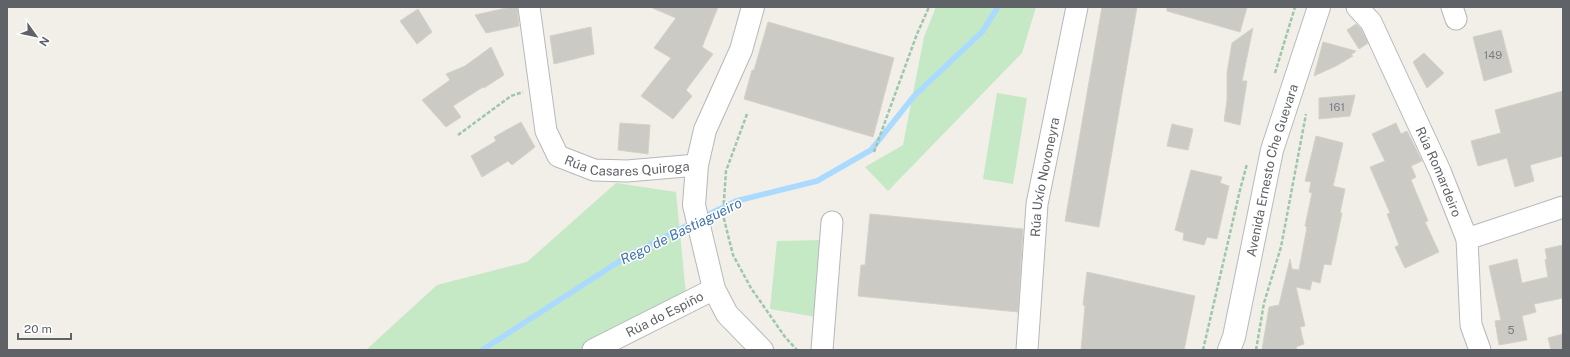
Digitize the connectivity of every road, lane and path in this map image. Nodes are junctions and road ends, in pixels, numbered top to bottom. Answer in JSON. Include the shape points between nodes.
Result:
{"nodes":[{"id":1,"x":529,"y":7,"type":"edge"},
{"id":2,"x":753,"y":7,"type":"edge"},
{"id":3,"x":929,"y":7,"type":"edge"},
{"id":4,"x":1077,"y":7,"type":"edge"},
{"id":5,"x":1319,"y":7,"type":"edge"},
{"id":6,"x":1357,"y":7,"type":"edge"},
{"id":7,"x":540,"y":87,"type":"junction"},
{"id":8,"x":1306,"y":112,"type":"dead end"},
{"id":9,"x":747,"y":114,"type":"dead end"},
{"id":10,"x":458,"y":135,"type":"dead end"},
{"id":11,"x":874,"y":152,"type":"dead end"},
{"id":12,"x":696,"y":165,"type":"junction"},
{"id":13,"x":1563,"y":207,"type":"edge"},
{"id":14,"x":832,"y":222,"type":"dead end"},
{"id":15,"x":1467,"y":239,"type":"junction"},
{"id":16,"x":714,"y":289,"type":"junction"},
{"id":17,"x":1232,"y":346,"type":"edge"},
{"id":18,"x":593,"y":350,"type":"edge"},
{"id":19,"x":762,"y":350,"type":"edge"},
{"id":20,"x":797,"y":350,"type":"edge"},
{"id":21,"x":822,"y":350,"type":"edge"},
{"id":22,"x":1028,"y":350,"type":"edge"},
{"id":23,"x":1256,"y":350,"type":"edge"},
{"id":24,"x":1480,"y":350,"type":"edge"}],
"edges":[{"from":1,"to":7,"type":"street","name":"Rúa Casares Quiroga"},
{"from":2,"to":12,"type":"street","name":"Rúa Casares Quiroga","via":[[741,50],[705,130]]},
{"from":3,"to":11,"type":"path"},
{"from":4,"to":22,"type":"street","name":"Rúa Uxío Novoneyra","via":[[1037,204]]},
{"from":5,"to":17,"type":"street","name":"Avenida Ernesto Che Guevara","via":[[1272,150]]},
{"from":6,"to":15,"type":"street","name":"Rúa Romardeiro","via":[[1371,22],[1440,171]]},
{"from":7,"to":10,"type":"path","via":[[511,96]]},
{"from":7,"to":12,"type":"street","name":"Rúa Casares Quiroga","via":[[546,131],[558,156],[594,170]]},
{"from":8,"to":23,"type":"path","via":[[1281,247],[1264,303]]},
{"from":9,"to":20,"type":"path","via":[[726,171],[723,216],[733,255],[751,288]]},
{"from":12,"to":16,"type":"street","name":"Rúa Casares Quiroga","via":[[694,205]]},
{"from":13,"to":15,"type":"street"},
{"from":14,"to":21,"type":"street"},
{"from":15,"to":24,"type":"street","name":"Rúa Romardeiro","via":[[1471,325]]},
{"from":16,"to":18,"type":"street","name":"Rúa do Espiño"},
{"from":16,"to":19,"type":"street","name":"Rúa Casares Quiroga","via":[[727,314]]}]}
